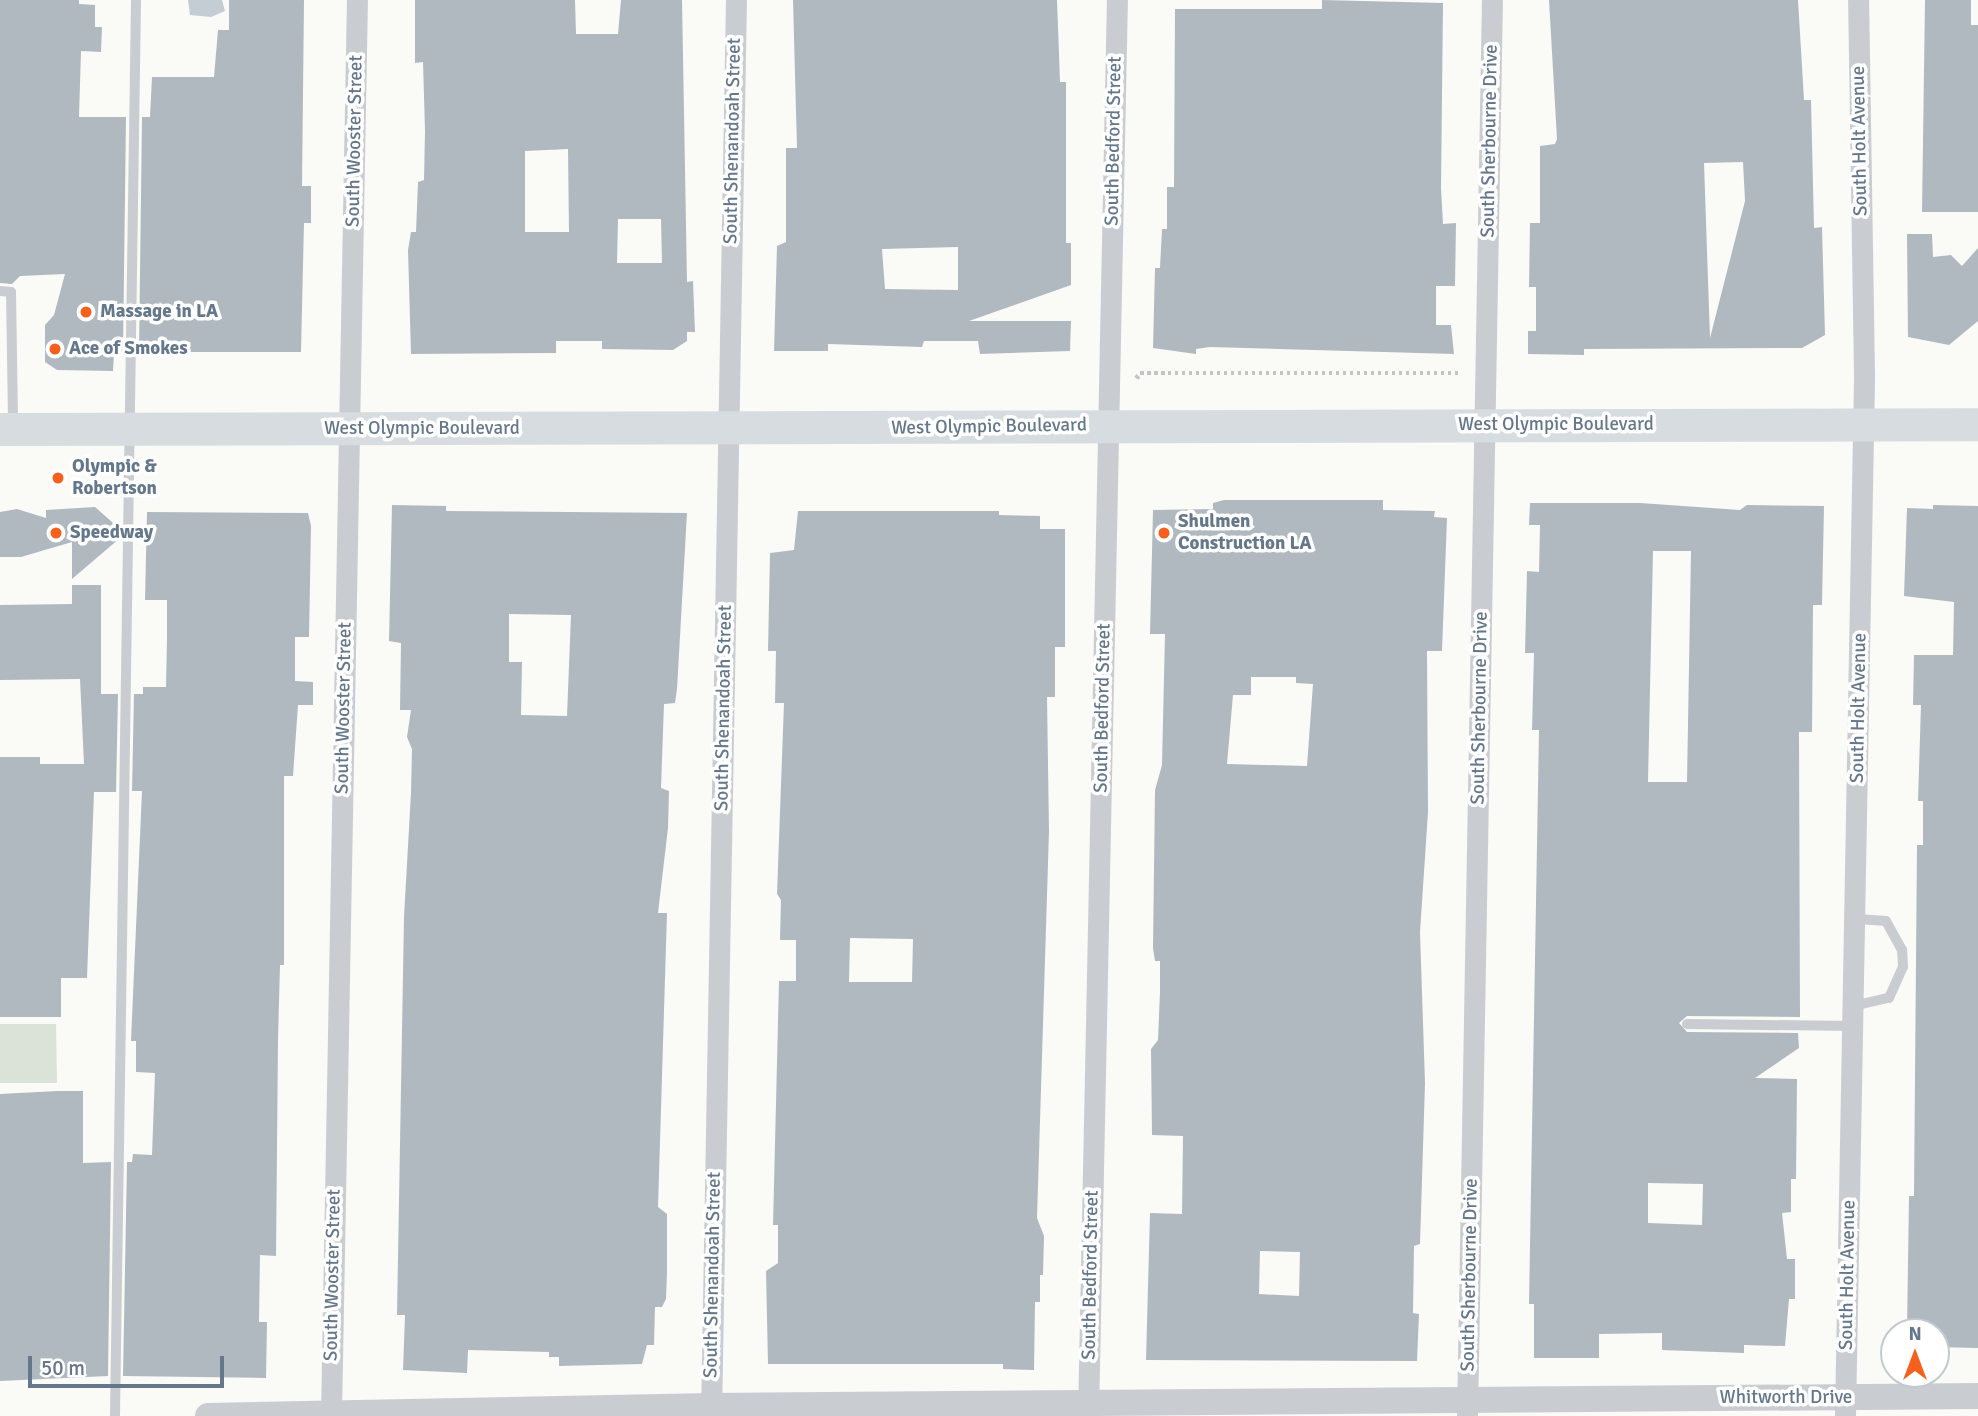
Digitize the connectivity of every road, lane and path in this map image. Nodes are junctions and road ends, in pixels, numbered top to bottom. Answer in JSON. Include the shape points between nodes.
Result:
{"nodes":[{"id":1,"x":136,"y":0,"type":"edge"},
{"id":2,"x":358,"y":0,"type":"edge"},
{"id":3,"x":736,"y":0,"type":"edge"},
{"id":4,"x":1117,"y":0,"type":"edge"},
{"id":5,"x":1492,"y":0,"type":"edge"},
{"id":6,"x":1858,"y":0,"type":"edge"},
{"id":7,"x":0,"y":291,"type":"edge"},
{"id":8,"x":1458,"y":373,"type":"dead end"},
{"id":9,"x":1136,"y":378,"type":"dead end"},
{"id":10,"x":1978,"y":424,"type":"edge"},
{"id":11,"x":1485,"y":425,"type":"junction"},
{"id":12,"x":1863,"y":425,"type":"junction"},
{"id":13,"x":1108,"y":426,"type":"junction"},
{"id":14,"x":6,"y":429,"type":"edge"},
{"id":15,"x":127,"y":429,"type":"junction"},
{"id":16,"x":349,"y":429,"type":"junction"},
{"id":17,"x":729,"y":429,"type":"junction"},
{"id":18,"x":1855,"y":919,"type":"junction"},
{"id":19,"x":1853,"y":1016,"type":"junction"},
{"id":20,"x":1687,"y":1024,"type":"dead end"},
{"id":21,"x":1978,"y":1396,"type":"edge"},
{"id":22,"x":1845,"y":1407,"type":"edge"},
{"id":23,"x":1467,"y":1409,"type":"edge"},
{"id":24,"x":711,"y":1411,"type":"edge"},
{"id":25,"x":1088,"y":1411,"type":"edge"},
{"id":26,"x":331,"y":1415,"type":"edge"},
{"id":27,"x":114,"y":1416,"type":"edge"},
{"id":28,"x":208,"y":1416,"type":"edge"}],
"edges":[{"from":1,"to":15,"type":"lane"},
{"from":2,"to":16,"type":"street","name":"South Wooster Street"},
{"from":3,"to":17,"type":"street","name":"South Shenandoah Street"},
{"from":4,"to":13,"type":"street","name":"South Bedford Street"},
{"from":5,"to":11,"type":"street","name":"South Sherbourne Drive"},
{"from":6,"to":12,"type":"street","name":"South Holt Avenue"},
{"from":7,"to":14,"type":"lane","via":[[11,292]]},
{"from":8,"to":9,"type":"path","via":[[1140,373]]},
{"from":10,"to":12,"type":"main road","name":"West Olympic Boulevard"},
{"from":11,"to":12,"type":"main road","name":"West Olympic Boulevard"},
{"from":11,"to":13,"type":"main road","name":"West Olympic Boulevard"},
{"from":11,"to":23,"type":"street","name":"South Sherbourne Drive"},
{"from":12,"to":18,"type":"street","name":"South Holt Avenue"},
{"from":13,"to":17,"type":"main road","name":"West Olympic Boulevard"},
{"from":13,"to":25,"type":"street","name":"South Bedford Street"},
{"from":14,"to":15,"type":"main road","name":"West Olympic Boulevard"},
{"from":15,"to":16,"type":"main road","name":"West Olympic Boulevard"},
{"from":15,"to":27,"type":"lane"},
{"from":16,"to":17,"type":"main road","name":"West Olympic Boulevard"},
{"from":16,"to":26,"type":"street","name":"South Wooster Street"},
{"from":17,"to":24,"type":"street","name":"South Shenandoah Street"},
{"from":18,"to":19,"type":"street","name":"South Holt Avenue"},
{"from":18,"to":19,"type":"lane","via":[[1886,921],[1902,950],[1903,967],[1889,998]]},
{"from":19,"to":20,"type":"lane"},
{"from":19,"to":22,"type":"street","name":"South Holt Avenue"},
{"from":21,"to":22,"type":"street","name":"Whitworth Drive"},
{"from":22,"to":23,"type":"street","name":"Whitworth Drive"},
{"from":23,"to":25,"type":"street","name":"Whitworth Drive"},
{"from":24,"to":25,"type":"street","name":"Whitworth Drive"},
{"from":24,"to":26,"type":"street","name":"Whitworth Drive"},
{"from":26,"to":28,"type":"street","name":"Whitworth Drive"}]}
